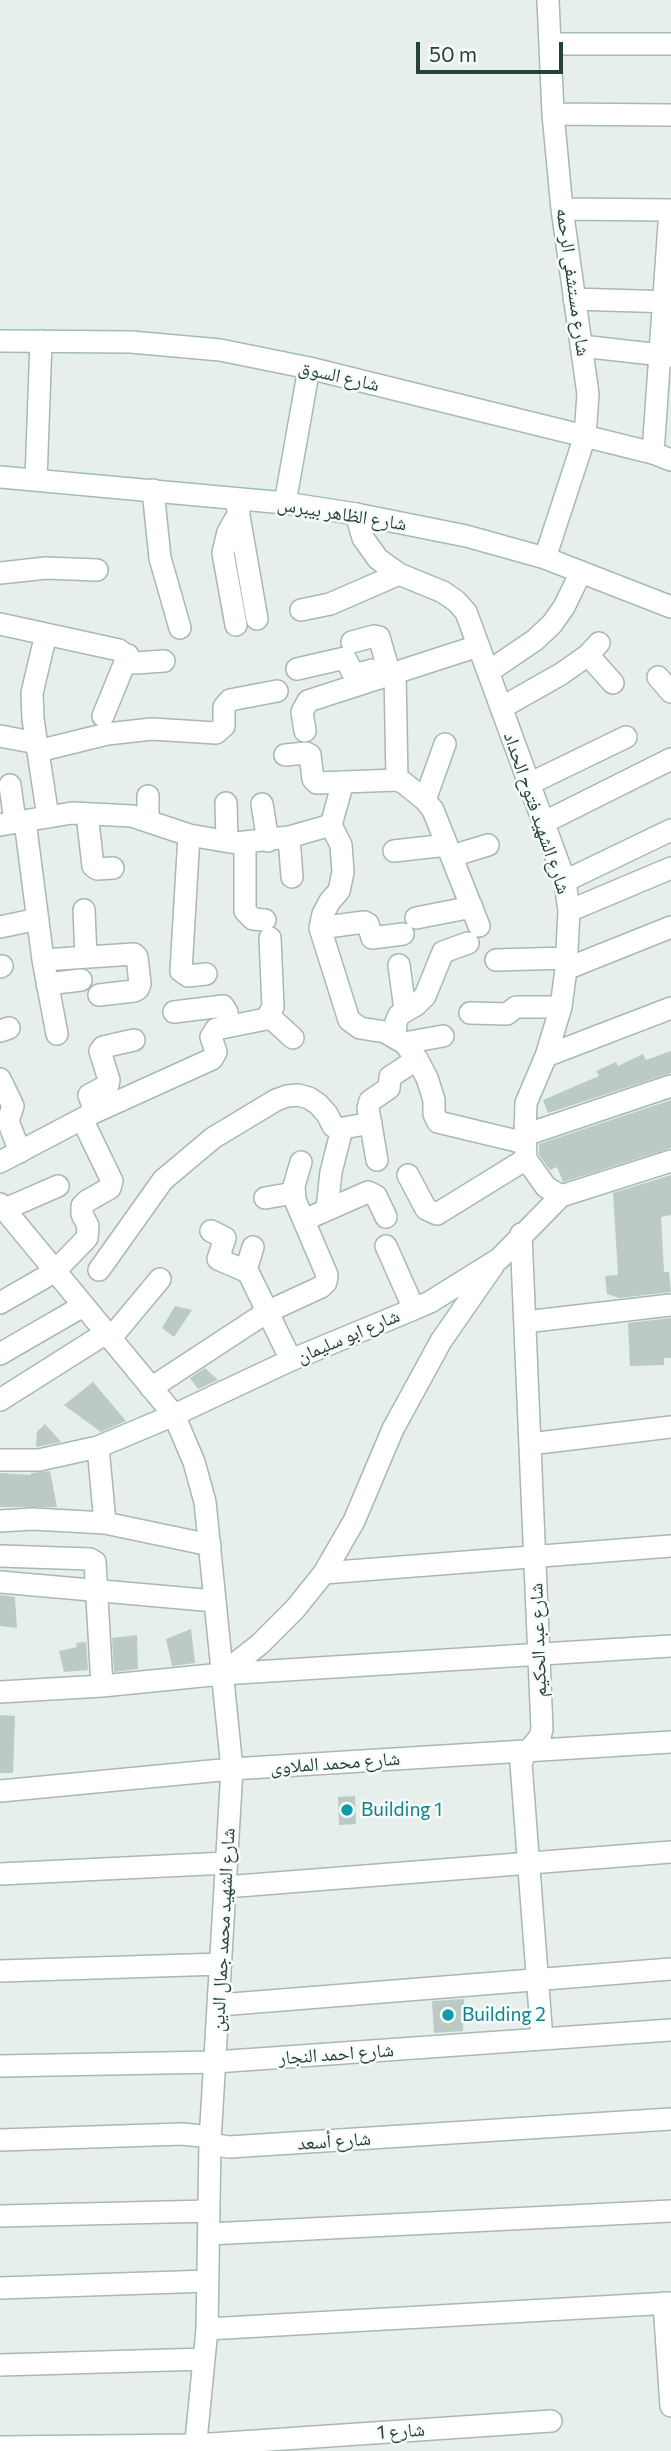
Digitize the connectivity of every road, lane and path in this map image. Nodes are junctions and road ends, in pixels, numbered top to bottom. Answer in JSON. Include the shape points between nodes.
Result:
{"nodes":[{"id":1,"x":548,"y":0,"type":"edge"},
{"id":2,"x":550,"y":44,"type":"junction"},
{"id":3,"x":671,"y":44,"type":"edge"},
{"id":4,"x":553,"y":114,"type":"junction"},
{"id":5,"x":671,"y":115,"type":"edge"},
{"id":6,"x":562,"y":209,"type":"junction"},
{"id":7,"x":671,"y":210,"type":"edge"},
{"id":8,"x":574,"y":299,"type":"junction"},
{"id":9,"x":667,"y":302,"type":"edge"},
{"id":10,"x":0,"y":341,"type":"edge"},
{"id":11,"x":41,"y":341,"type":"junction"},
{"id":12,"x":581,"y":346,"type":"junction"},
{"id":13,"x":665,"y":356,"type":"edge"},
{"id":14,"x":309,"y":368,"type":"junction"},
{"id":15,"x":584,"y":436,"type":"junction"},
{"id":16,"x":662,"y":457,"type":"edge"},
{"id":17,"x":0,"y":477,"type":"edge"},
{"id":18,"x":36,"y":480,"type":"junction"},
{"id":19,"x":153,"y":491,"type":"junction"},
{"id":20,"x":285,"y":503,"type":"junction"},
{"id":21,"x":237,"y":506,"type":"junction"},
{"id":22,"x":356,"y":514,"type":"junction"},
{"id":23,"x":545,"y":558,"type":"junction"},
{"id":24,"x":97,"y":570,"type":"dead end"},
{"id":25,"x":581,"y":572,"type":"junction"},
{"id":26,"x":0,"y":573,"type":"edge"},
{"id":27,"x":399,"y":574,"type":"junction"},
{"id":28,"x":671,"y":607,"type":"edge"},
{"id":29,"x":301,"y":610,"type":"dead end"},
{"id":30,"x":257,"y":619,"type":"dead end"},
{"id":31,"x":0,"y":624,"type":"edge"},
{"id":32,"x":236,"y":625,"type":"dead end"},
{"id":33,"x":180,"y":628,"type":"dead end"},
{"id":34,"x":46,"y":634,"type":"junction"},
{"id":35,"x":352,"y":642,"type":"dead end"},
{"id":36,"x":478,"y":646,"type":"junction"},
{"id":37,"x":128,"y":655,"type":"junction"},
{"id":38,"x":164,"y":661,"type":"dead end"},
{"id":39,"x":297,"y":669,"type":"dead end"},
{"id":40,"x":488,"y":672,"type":"junction"},
{"id":41,"x":388,"y":675,"type":"junction"},
{"id":42,"x":613,"y":683,"type":"dead end"},
{"id":43,"x":277,"y":691,"type":"dead end"},
{"id":44,"x":501,"y":708,"type":"junction"},
{"id":45,"x":103,"y":716,"type":"dead end"},
{"id":46,"x":305,"y":731,"type":"dead end"},
{"id":47,"x":0,"y":736,"type":"edge"},
{"id":48,"x":626,"y":737,"type":"dead end"},
{"id":49,"x":445,"y":744,"type":"dead end"},
{"id":50,"x":38,"y":747,"type":"junction"},
{"id":51,"x":285,"y":755,"type":"dead end"},
{"id":52,"x":671,"y":759,"type":"edge"},
{"id":53,"x":397,"y":780,"type":"junction"},
{"id":54,"x":342,"y":782,"type":"junction"},
{"id":55,"x":529,"y":784,"type":"junction"},
{"id":56,"x":10,"y":785,"type":"dead end"},
{"id":57,"x":148,"y":796,"type":"dead end"},
{"id":58,"x":425,"y":800,"type":"junction"},
{"id":59,"x":226,"y":803,"type":"dead end"},
{"id":60,"x":262,"y":804,"type":"dead end"},
{"id":61,"x":87,"y":814,"type":"junction"},
{"id":62,"x":48,"y":817,"type":"junction"},
{"id":63,"x":148,"y":821,"type":"junction"},
{"id":64,"x":13,"y":823,"type":"edge"},
{"id":65,"x":543,"y":823,"type":"junction"},
{"id":66,"x":331,"y":825,"type":"junction"},
{"id":67,"x":671,"y":830,"type":"edge"},
{"id":68,"x":189,"y":835,"type":"junction"},
{"id":69,"x":279,"y":839,"type":"junction"},
{"id":70,"x":236,"y":842,"type":"junction"},
{"id":71,"x":488,"y":845,"type":"dead end"},
{"id":72,"x":394,"y":851,"type":"dead end"},
{"id":73,"x":450,"y":851,"type":"junction"},
{"id":74,"x":114,"y":868,"type":"dead end"},
{"id":75,"x":671,"y":868,"type":"edge"},
{"id":76,"x":292,"y":877,"type":"dead end"},
{"id":77,"x":565,"y":881,"type":"junction"},
{"id":78,"x":84,"y":910,"type":"dead end"},
{"id":79,"x":569,"y":911,"type":"junction"},
{"id":80,"x":38,"y":919,"type":"junction"},
{"id":81,"x":473,"y":925,"type":"junction"},
{"id":82,"x":0,"y":927,"type":"edge"},
{"id":83,"x":671,"y":927,"type":"edge"},
{"id":84,"x":320,"y":928,"type":"junction"},
{"id":85,"x":86,"y":957,"type":"junction"},
{"id":86,"x":43,"y":960,"type":"junction"},
{"id":87,"x":496,"y":960,"type":"dead end"},
{"id":88,"x":567,"y":964,"type":"junction"},
{"id":89,"x":399,"y":965,"type":"dead end"},
{"id":90,"x":206,"y":974,"type":"dead end"},
{"id":91,"x":81,"y":980,"type":"dead end"},
{"id":92,"x":47,"y":984,"type":"junction"},
{"id":93,"x":99,"y":995,"type":"dead end"},
{"id":94,"x":561,"y":1007,"type":"junction"},
{"id":95,"x":671,"y":1008,"type":"edge"},
{"id":96,"x":405,"y":1010,"type":"junction"},
{"id":97,"x":174,"y":1012,"type":"dead end"},
{"id":98,"x":470,"y":1013,"type":"dead end"},
{"id":99,"x":270,"y":1016,"type":"junction"},
{"id":100,"x":228,"y":1026,"type":"junction"},
{"id":101,"x":57,"y":1034,"type":"dead end"},
{"id":102,"x":443,"y":1036,"type":"dead end"},
{"id":103,"x":293,"y":1038,"type":"dead end"},
{"id":104,"x":134,"y":1040,"type":"dead end"},
{"id":105,"x":405,"y":1046,"type":"junction"},
{"id":106,"x":546,"y":1056,"type":"junction"},
{"id":107,"x":0,"y":1079,"type":"edge"},
{"id":108,"x":671,"y":1086,"type":"edge"},
{"id":109,"x":89,"y":1116,"type":"junction"},
{"id":110,"x":371,"y":1123,"type":"junction"},
{"id":111,"x":342,"y":1129,"type":"junction"},
{"id":112,"x":525,"y":1146,"type":"junction"},
{"id":113,"x":20,"y":1152,"type":"junction"},
{"id":114,"x":377,"y":1160,"type":"dead end"},
{"id":115,"x":671,"y":1161,"type":"edge"},
{"id":116,"x":0,"y":1162,"type":"edge"},
{"id":117,"x":302,"y":1162,"type":"dead end"},
{"id":118,"x":408,"y":1175,"type":"dead end"},
{"id":119,"x":58,"y":1186,"type":"dead end"},
{"id":120,"x":294,"y":1193,"type":"junction"},
{"id":121,"x":561,"y":1196,"type":"junction"},
{"id":122,"x":265,"y":1198,"type":"dead end"},
{"id":123,"x":1,"y":1207,"type":"edge"},
{"id":124,"x":327,"y":1209,"type":"junction"},
{"id":125,"x":386,"y":1217,"type":"dead end"},
{"id":126,"x":304,"y":1220,"type":"junction"},
{"id":127,"x":211,"y":1231,"type":"dead end"},
{"id":128,"x":521,"y":1234,"type":"junction"},
{"id":129,"x":386,"y":1246,"type":"dead end"},
{"id":130,"x":253,"y":1247,"type":"dead end"},
{"id":131,"x":499,"y":1259,"type":"junction"},
{"id":132,"x":99,"y":1270,"type":"dead end"},
{"id":133,"x":246,"y":1270,"type":"junction"},
{"id":134,"x":54,"y":1272,"type":"junction"},
{"id":135,"x":160,"y":1279,"type":"dead end"},
{"id":136,"x":0,"y":1303,"type":"edge"},
{"id":137,"x":671,"y":1304,"type":"edge"},
{"id":138,"x":83,"y":1306,"type":"junction"},
{"id":139,"x":414,"y":1309,"type":"junction"},
{"id":140,"x":267,"y":1312,"type":"junction"},
{"id":141,"x":524,"y":1322,"type":"junction"},
{"id":142,"x":108,"y":1336,"type":"junction"},
{"id":143,"x":0,"y":1354,"type":"edge"},
{"id":144,"x":291,"y":1360,"type":"junction"},
{"id":145,"x":151,"y":1388,"type":"junction"},
{"id":146,"x":0,"y":1401,"type":"edge"},
{"id":147,"x":174,"y":1415,"type":"junction"},
{"id":148,"x":671,"y":1427,"type":"edge"},
{"id":149,"x":530,"y":1444,"type":"junction"},
{"id":150,"x":98,"y":1447,"type":"junction"},
{"id":151,"x":0,"y":1460,"type":"edge"},
{"id":152,"x":0,"y":1521,"type":"edge"},
{"id":153,"x":105,"y":1523,"type":"junction"},
{"id":154,"x":210,"y":1545,"type":"junction"},
{"id":155,"x":671,"y":1546,"type":"edge"},
{"id":156,"x":0,"y":1556,"type":"edge"},
{"id":157,"x":534,"y":1557,"type":"junction"},
{"id":158,"x":324,"y":1573,"type":"junction"},
{"id":159,"x":0,"y":1582,"type":"edge"},
{"id":160,"x":98,"y":1591,"type":"junction"},
{"id":161,"x":215,"y":1601,"type":"junction"},
{"id":162,"x":671,"y":1646,"type":"edge"},
{"id":163,"x":538,"y":1654,"type":"junction"},
{"id":164,"x":222,"y":1674,"type":"junction"},
{"id":165,"x":102,"y":1686,"type":"junction"},
{"id":166,"x":0,"y":1692,"type":"edge"},
{"id":167,"x":671,"y":1742,"type":"edge"},
{"id":168,"x":529,"y":1751,"type":"junction"},
{"id":169,"x":232,"y":1769,"type":"junction"},
{"id":170,"x":0,"y":1791,"type":"edge"},
{"id":171,"x":671,"y":1852,"type":"edge"},
{"id":172,"x":227,"y":1863,"type":"junction"},
{"id":173,"x":529,"y":1863,"type":"junction"},
{"id":174,"x":0,"y":1874,"type":"edge"},
{"id":175,"x":225,"y":1887,"type":"junction"},
{"id":176,"x":221,"y":1964,"type":"junction"},
{"id":177,"x":671,"y":1969,"type":"edge"},
{"id":178,"x":0,"y":1971,"type":"edge"},
{"id":179,"x":537,"y":1980,"type":"junction"},
{"id":180,"x":219,"y":2005,"type":"junction"},
{"id":181,"x":671,"y":2030,"type":"edge"},
{"id":182,"x":542,"y":2039,"type":"junction"},
{"id":183,"x":215,"y":2062,"type":"junction"},
{"id":184,"x":0,"y":2066,"type":"edge"},
{"id":185,"x":671,"y":2119,"type":"edge"},
{"id":186,"x":0,"y":2140,"type":"edge"},
{"id":187,"x":210,"y":2141,"type":"junction"},
{"id":188,"x":209,"y":2211,"type":"junction"},
{"id":189,"x":671,"y":2211,"type":"edge"},
{"id":190,"x":0,"y":2216,"type":"edge"},
{"id":191,"x":209,"y":2234,"type":"junction"},
{"id":192,"x":208,"y":2281,"type":"junction"},
{"id":193,"x":0,"y":2288,"type":"edge"},
{"id":194,"x":667,"y":2303,"type":"edge"},
{"id":195,"x":207,"y":2329,"type":"junction"},
{"id":196,"x":204,"y":2359,"type":"junction"},
{"id":197,"x":0,"y":2365,"type":"edge"},
{"id":198,"x":671,"y":2406,"type":"edge"},
{"id":199,"x":551,"y":2421,"type":"dead end"},
{"id":200,"x":0,"y":2447,"type":"edge"},
{"id":201,"x":196,"y":2448,"type":"edge"}],
"edges":[{"from":1,"to":2,"type":"street","name":"شارع مستشفى الرحمه"},
{"from":2,"to":3,"type":"street"},
{"from":2,"to":4,"type":"street","name":"شارع مستشفى الرحمه"},
{"from":4,"to":5,"type":"street"},
{"from":4,"to":6,"type":"street","name":"شارع مستشفى الرحمه"},
{"from":6,"to":7,"type":"street"},
{"from":6,"to":8,"type":"street","name":"شارع مستشفى الرحمه"},
{"from":7,"to":9,"type":"street"},
{"from":8,"to":9,"type":"street"},
{"from":8,"to":12,"type":"street","name":"شارع مستشفى الرحمه"},
{"from":9,"to":13,"type":"street"},
{"from":10,"to":11,"type":"street","name":"شارع السوق"},
{"from":11,"to":14,"type":"street","name":"شارع السوق","via":[[131,342],[220,350]]},
{"from":11,"to":18,"type":"street"},
{"from":12,"to":13,"type":"street"},
{"from":12,"to":15,"type":"street","name":"شارع مستشفى الرحمه","via":[[588,394]]},
{"from":13,"to":16,"type":"street"},
{"from":14,"to":15,"type":"street","name":"شارع السوق"},
{"from":14,"to":20,"type":"street"},
{"from":15,"to":16,"type":"street","name":"شارع السوق"},
{"from":15,"to":23,"type":"street","name":"شارع مستشفى الرحمه"},
{"from":17,"to":18,"type":"street","name":"شارع الظاهر بيبرس"},
{"from":18,"to":19,"type":"street","name":"شارع الظاهر بيبرس"},
{"from":19,"to":21,"type":"street","name":"شارع الظاهر بيبرس"},
{"from":19,"to":33,"type":"street","via":[[160,558]]},
{"from":20,"to":21,"type":"street","name":"شارع الظاهر بيبرس"},
{"from":20,"to":22,"type":"street","name":"شارع الظاهر بيبرس"},
{"from":21,"to":30,"type":"street"},
{"from":21,"to":32,"type":"street","via":[[223,553]]},
{"from":22,"to":23,"type":"street","name":"شارع الظاهر بيبرس","via":[[466,536]]},
{"from":22,"to":27,"type":"street","name":"شارع الشهيد فتوح الحداد","via":[[363,538],[378,559]]},
{"from":23,"to":25,"type":"street","name":"شارع الظاهر بيبرس"},
{"from":24,"to":26,"type":"street","via":[[46,568]]},
{"from":25,"to":28,"type":"street","name":"شارع الظاهر بيبرس"},
{"from":25,"to":40,"type":"street","via":[[552,624]]},
{"from":27,"to":29,"type":"street","via":[[330,604]]},
{"from":27,"to":36,"type":"street","name":"شارع الشهيد فتوح الحداد","via":[[456,601],[466,612]]},
{"from":31,"to":34,"type":"street"},
{"from":34,"to":37,"type":"street"},
{"from":34,"to":50,"type":"street","via":[[32,692]]},
{"from":35,"to":41,"type":"street","via":[[379,637]]},
{"from":36,"to":40,"type":"street","name":"شارع الشهيد فتوح الحداد"},
{"from":36,"to":41,"type":"street"},
{"from":37,"to":38,"type":"street","via":[[135,663]]},
{"from":37,"to":45,"type":"street"},
{"from":39,"to":41,"type":"street","via":[[345,658],[354,675],[373,670]]},
{"from":40,"to":44,"type":"street","name":"شارع الشهيد فتوح الحداد"},
{"from":41,"to":46,"type":"street","via":[[309,701],[302,712]]},
{"from":41,"to":53,"type":"street"},
{"from":42,"to":44,"type":"street","via":[[594,649]]},
{"from":43,"to":50,"type":"street","via":[[230,700],[224,726],[213,734],[152,729]]},
{"from":44,"to":55,"type":"street","name":"شارع الشهيد فتوح الحداد"},
{"from":47,"to":50,"type":"street"},
{"from":48,"to":55,"type":"street"},
{"from":49,"to":58,"type":"street"},
{"from":50,"to":62,"type":"street"},
{"from":51,"to":54,"type":"street","via":[[308,754],[317,783]]},
{"from":52,"to":65,"type":"street"},
{"from":53,"to":54,"type":"street"},
{"from":53,"to":58,"type":"street"},
{"from":54,"to":66,"type":"street"},
{"from":55,"to":65,"type":"street","name":"شارع الشهيد فتوح الحداد"},
{"from":56,"to":64,"type":"street"},
{"from":57,"to":63,"type":"street"},
{"from":58,"to":73,"type":"street"},
{"from":59,"to":70,"type":"street"},
{"from":60,"to":69,"type":"street"},
{"from":61,"to":62,"type":"street"},
{"from":61,"to":63,"type":"street"},
{"from":61,"to":74,"type":"street","via":[[93,866]]},
{"from":62,"to":64,"type":"street"},
{"from":63,"to":68,"type":"street"},
{"from":64,"to":80,"type":"street"},
{"from":65,"to":77,"type":"street","name":"شارع الشهيد فتوح الحداد"},
{"from":66,"to":69,"type":"street"},
{"from":66,"to":84,"type":"street","via":[[341,845],[343,872],[339,891],[326,908]]},
{"from":67,"to":77,"type":"street"},
{"from":68,"to":70,"type":"street"},
{"from":68,"to":90,"type":"street","via":[[181,971],[188,976]]},
{"from":69,"to":70,"type":"street"},
{"from":69,"to":76,"type":"street"},
{"from":70,"to":99,"type":"street","via":[[245,911],[267,929],[274,1007]]},
{"from":71,"to":73,"type":"street"},
{"from":72,"to":73,"type":"street"},
{"from":73,"to":81,"type":"street"},
{"from":75,"to":79,"type":"street"},
{"from":77,"to":79,"type":"street","name":"شارع الشهيد فتوح الحداد"},
{"from":78,"to":85,"type":"street"},
{"from":79,"to":88,"type":"street","name":"شارع الشهيد فتوح الحداد"},
{"from":80,"to":82,"type":"street"},
{"from":80,"to":86,"type":"street"},
{"from":81,"to":84,"type":"street","via":[[410,926],[372,937],[364,922]]},
{"from":81,"to":96,"type":"street","via":[[443,952],[425,996]]},
{"from":83,"to":88,"type":"street"},
{"from":84,"to":105,"type":"street","via":[[349,1020],[360,1028],[385,1032]]},
{"from":85,"to":86,"type":"street"},
{"from":85,"to":93,"type":"street","via":[[130,953],[136,957],[138,989]]},
{"from":86,"to":92,"type":"street"},
{"from":87,"to":88,"type":"street"},
{"from":88,"to":94,"type":"street","name":"شارع الشهيد فتوح الحداد"},
{"from":89,"to":96,"type":"street"},
{"from":91,"to":92,"type":"street"},
{"from":92,"to":101,"type":"street"},
{"from":94,"to":98,"type":"street"},
{"from":94,"to":106,"type":"street","name":"شارع الشهيد فتوح الحداد"},
{"from":95,"to":106,"type":"street"},
{"from":96,"to":105,"type":"street","via":[[396,1022]]},
{"from":97,"to":100,"type":"street","via":[[223,1006]]},
{"from":99,"to":100,"type":"street"},
{"from":99,"to":103,"type":"street"},
{"from":100,"to":109,"type":"street","via":[[212,1034],[216,1052],[212,1059]]},
{"from":102,"to":105,"type":"street"},
{"from":104,"to":109,"type":"street","via":[[100,1051],[109,1080],[108,1085],[89,1094]]},
{"from":105,"to":110,"type":"street","via":[[389,1088],[370,1101]]},
{"from":105,"to":112,"type":"street","via":[[427,1078],[438,1122]]},
{"from":106,"to":112,"type":"street","name":"شارع الشهيد فتوح الحداد","via":[[526,1103]]},
{"from":107,"to":113,"type":"street","via":[[13,1107],[8,1121]]},
{"from":108,"to":112,"type":"street"},
{"from":109,"to":113,"type":"street"},
{"from":109,"to":134,"type":"street","via":[[112,1181],[108,1191],[84,1203],[88,1234]]},
{"from":110,"to":111,"type":"street"},
{"from":110,"to":114,"type":"street"},
{"from":111,"to":124,"type":"street"},
{"from":111,"to":132,"type":"street","via":[[333,1126],[309,1098],[298,1095],[276,1100],[213,1138],[163,1180]]},
{"from":112,"to":118,"type":"street","via":[[437,1214],[426,1209]]},
{"from":112,"to":121,"type":"street","via":[[546,1187]]},
{"from":113,"to":116,"type":"street"},
{"from":115,"to":121,"type":"street","name":"شارع ابو سليمان"},
{"from":117,"to":120,"type":"street"},
{"from":119,"to":123,"type":"street"},
{"from":120,"to":122,"type":"street"},
{"from":120,"to":126,"type":"street"},
{"from":121,"to":128,"type":"street","name":"شارع ابو سليمان"},
{"from":123,"to":134,"type":"street","name":"شارع الشهيد محمد جمال الدين"},
{"from":124,"to":125,"type":"street","via":[[371,1192]]},
{"from":124,"to":126,"type":"street"},
{"from":126,"to":140,"type":"street","via":[[326,1282]]},
{"from":127,"to":133,"type":"street","via":[[225,1239],[218,1259]]},
{"from":128,"to":131,"type":"street","name":"شارع ابو سليمان"},
{"from":128,"to":141,"type":"street","name":"شارع عبد الحكيم"},
{"from":129,"to":139,"type":"street"},
{"from":130,"to":133,"type":"street"},
{"from":131,"to":139,"type":"street","name":"شارع ابو سليمان"},
{"from":131,"to":158,"type":"street","via":[[441,1341]]},
{"from":133,"to":140,"type":"street"},
{"from":134,"to":136,"type":"street"},
{"from":134,"to":138,"type":"street","name":"شارع الشهيد محمد جمال الدين"},
{"from":135,"to":142,"type":"street"},
{"from":137,"to":141,"type":"street"},
{"from":138,"to":142,"type":"street","name":"شارع الشهيد محمد جمال الدين"},
{"from":138,"to":143,"type":"street"},
{"from":139,"to":144,"type":"street","name":"شارع ابو سليمان"},
{"from":140,"to":144,"type":"street"},
{"from":140,"to":145,"type":"street"},
{"from":141,"to":149,"type":"street","name":"شارع عبد الحكيم"},
{"from":142,"to":145,"type":"street","name":"شارع الشهيد محمد جمال الدين"},
{"from":142,"to":146,"type":"street"},
{"from":144,"to":147,"type":"street","name":"شارع ابو سليمان"},
{"from":145,"to":147,"type":"street","name":"شارع الشهيد محمد جمال الدين"},
{"from":147,"to":150,"type":"street","name":"شارع ابو سليمان"},
{"from":147,"to":154,"type":"street","name":"شارع الشهيد محمد جمال الدين","via":[[194,1462]]},
{"from":148,"to":149,"type":"street"},
{"from":149,"to":157,"type":"street","name":"شارع عبد الحكيم"},
{"from":150,"to":151,"type":"street","name":"شارع ابو سليمان","via":[[39,1460]]},
{"from":150,"to":153,"type":"street"},
{"from":152,"to":153,"type":"street"},
{"from":153,"to":154,"type":"street"},
{"from":154,"to":161,"type":"street","name":"شارع الشهيد محمد جمال الدين"},
{"from":155,"to":157,"type":"street"},
{"from":156,"to":160,"type":"street","via":[[90,1559],[96,1564]]},
{"from":157,"to":158,"type":"street"},
{"from":157,"to":163,"type":"street","name":"شارع عبد الحكيم"},
{"from":158,"to":164,"type":"street","via":[[260,1644]]},
{"from":159,"to":160,"type":"street"},
{"from":160,"to":161,"type":"street"},
{"from":160,"to":165,"type":"street"},
{"from":161,"to":164,"type":"street","name":"شارع الشهيد محمد جمال الدين"},
{"from":162,"to":163,"type":"street"},
{"from":163,"to":164,"type":"street"},
{"from":163,"to":168,"type":"street","name":"شارع عبد الحكيم","via":[[542,1729]]},
{"from":164,"to":165,"type":"street"},
{"from":164,"to":169,"type":"street","name":"شارع الشهيد محمد جمال الدين"},
{"from":165,"to":166,"type":"street"},
{"from":167,"to":168,"type":"street","name":"شارع محمد الملاوى"},
{"from":168,"to":169,"type":"street","name":"شارع محمد الملاوى"},
{"from":168,"to":173,"type":"street","name":"شارع عبد الحكيم","via":[[522,1764]]},
{"from":169,"to":170,"type":"street","name":"شارع محمد الملاوى"},
{"from":169,"to":172,"type":"street","name":"شارع الشهيد محمد جمال الدين"},
{"from":171,"to":173,"type":"street"},
{"from":172,"to":174,"type":"street"},
{"from":172,"to":175,"type":"street","name":"شارع الشهيد محمد جمال الدين"},
{"from":173,"to":175,"type":"street"},
{"from":173,"to":179,"type":"street","name":"شارع عبد الحكيم"},
{"from":175,"to":176,"type":"street","name":"شارع الشهيد محمد جمال الدين"},
{"from":176,"to":178,"type":"street"},
{"from":176,"to":180,"type":"street","name":"شارع الشهيد محمد جمال الدين"},
{"from":177,"to":179,"type":"street"},
{"from":179,"to":180,"type":"street"},
{"from":179,"to":182,"type":"street","name":"شارع عبد الحكيم"},
{"from":180,"to":183,"type":"street","name":"شارع الشهيد محمد جمال الدين"},
{"from":181,"to":182,"type":"street","name":"شارع احمد النجار"},
{"from":182,"to":183,"type":"street","name":"شارع احمد النجار"},
{"from":183,"to":184,"type":"street","name":"شارع احمد النجار"},
{"from":183,"to":187,"type":"street","name":"شارع الشهيد محمد جمال الدين"},
{"from":185,"to":187,"type":"street","name":"شارع أسعد","via":[[229,2147]]},
{"from":186,"to":187,"type":"street","name":"شارع أسعد","via":[[182,2134]]},
{"from":187,"to":188,"type":"street","name":"شارع الشهيد محمد جمال الدين"},
{"from":188,"to":190,"type":"street"},
{"from":188,"to":191,"type":"street","name":"شارع الشهيد محمد جمال الدين"},
{"from":189,"to":191,"type":"street"},
{"from":191,"to":192,"type":"street","name":"شارع الشهيد محمد جمال الدين"},
{"from":192,"to":193,"type":"street"},
{"from":192,"to":195,"type":"street","name":"شارع الشهيد محمد جمال الدين"},
{"from":194,"to":195,"type":"street"},
{"from":194,"to":198,"type":"street"},
{"from":195,"to":196,"type":"street","name":"شارع الشهيد محمد جمال الدين"},
{"from":196,"to":197,"type":"street"},
{"from":196,"to":201,"type":"street","name":"شارع الشهيد محمد جمال الدين"},
{"from":199,"to":201,"type":"street","name":"شارع 1"},
{"from":200,"to":201,"type":"street","name":"شارع 1"}]}
